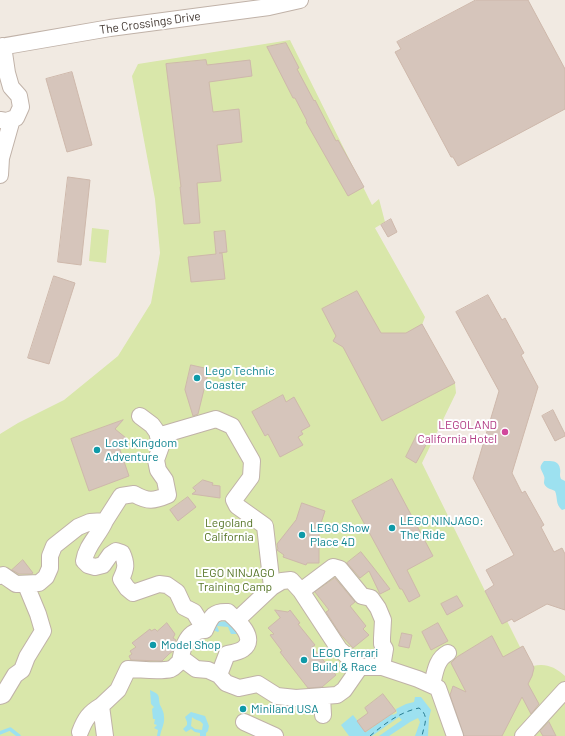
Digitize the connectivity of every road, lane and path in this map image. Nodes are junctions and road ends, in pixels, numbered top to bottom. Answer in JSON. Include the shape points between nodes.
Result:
{"nodes":[{"id":1,"x":300,"y":0,"type":"edge"},
{"id":2,"x":2,"y":47,"type":"edge"},
{"id":3,"x":6,"y":120,"type":"edge"},
{"id":4,"x":0,"y":155,"type":"edge"},
{"id":5,"x":0,"y":175,"type":"edge"},
{"id":6,"x":140,"y":416,"type":"dead end"},
{"id":7,"x":158,"y":436,"type":"junction"},
{"id":8,"x":105,"y":521,"type":"junction"},
{"id":9,"x":0,"y":576,"type":"edge"},
{"id":10,"x":26,"y":584,"type":"junction"},
{"id":11,"x":272,"y":587,"type":"junction"},
{"id":12,"x":301,"y":591,"type":"junction"},
{"id":13,"x":236,"y":620,"type":"junction"},
{"id":14,"x":205,"y":630,"type":"junction"},
{"id":15,"x":448,"y":653,"type":"dead end"},
{"id":16,"x":180,"y":660,"type":"junction"},
{"id":17,"x":360,"y":668,"type":"junction"},
{"id":18,"x":382,"y":668,"type":"junction"},
{"id":19,"x":219,"y":675,"type":"junction"},
{"id":20,"x":432,"y":685,"type":"junction"},
{"id":21,"x":565,"y":690,"type":"edge"},
{"id":22,"x":0,"y":696,"type":"edge"},
{"id":23,"x":322,"y":696,"type":"junction"},
{"id":24,"x":101,"y":706,"type":"junction"},
{"id":25,"x":323,"y":715,"type":"dead end"},
{"id":26,"x":244,"y":722,"type":"dead end"},
{"id":27,"x":104,"y":730,"type":"edge"},
{"id":28,"x":79,"y":734,"type":"edge"},
{"id":29,"x":275,"y":736,"type":"edge"},
{"id":30,"x":455,"y":736,"type":"edge"},
{"id":31,"x":523,"y":736,"type":"edge"}],
"edges":[{"from":1,"to":2,"type":"street","name":"The Crossings Drive"},
{"from":2,"to":3,"type":"street","via":[[11,87],[19,96],[22,107],[16,118]]},
{"from":3,"to":4,"type":"street"},
{"from":4,"to":5,"type":"street"},
{"from":6,"to":7,"type":"street","via":[[152,425]]},
{"from":7,"to":8,"type":"street","via":[[161,446],[156,460],[158,470],[165,480],[168,495],[156,500],[144,500],[134,494],[121,496]]},
{"from":7,"to":11,"type":"street","via":[[216,419],[232,426],[252,461],[251,477],[234,500],[237,506],[265,526]]},
{"from":8,"to":10,"type":"street","via":[[90,522],[78,527],[64,538],[54,546],[46,577],[39,583]]},
{"from":8,"to":14,"type":"street","via":[[85,552],[84,561],[88,565],[103,565],[116,551],[122,553],[126,567],[121,579],[133,593],[159,584],[167,585],[177,592],[184,607],[194,612]]},
{"from":9,"to":10,"type":"street","via":[[3,575],[16,584]]},
{"from":10,"to":22,"type":"street","via":[[43,631],[22,670],[15,675],[4,695]]},
{"from":11,"to":12,"type":"street","via":[[282,581],[291,580]]},
{"from":11,"to":13,"type":"street"},
{"from":12,"to":17,"type":"street","via":[[340,649]]},
{"from":12,"to":18,"type":"street","via":[[333,567],[340,569],[362,596],[371,598],[383,620],[382,644],[385,649]]},
{"from":13,"to":14,"type":"street","via":[[228,612],[220,611],[211,617]]},
{"from":13,"to":19,"type":"street","via":[[247,632],[247,644],[242,649],[227,654]]},
{"from":14,"to":16,"type":"street","via":[[198,630],[187,638]]},
{"from":15,"to":20,"type":"street","via":[[439,660]]},
{"from":16,"to":19,"type":"street","via":[[196,669],[208,670]]},
{"from":16,"to":24,"type":"street","via":[[171,669],[128,669],[118,690]]},
{"from":17,"to":18,"type":"street"},
{"from":17,"to":23,"type":"street","via":[[344,690],[337,695]]},
{"from":18,"to":20,"type":"street"},
{"from":19,"to":23,"type":"street","via":[[226,683],[239,688],[258,684],[277,696]]},
{"from":20,"to":30,"type":"street","via":[[438,688]]},
{"from":21,"to":31,"type":"street"},
{"from":23,"to":25,"type":"street"},
{"from":24,"to":27,"type":"street"},
{"from":24,"to":28,"type":"street","via":[[91,712]]},
{"from":26,"to":29,"type":"street"},
{"from":27,"to":28,"type":"street"}]}
